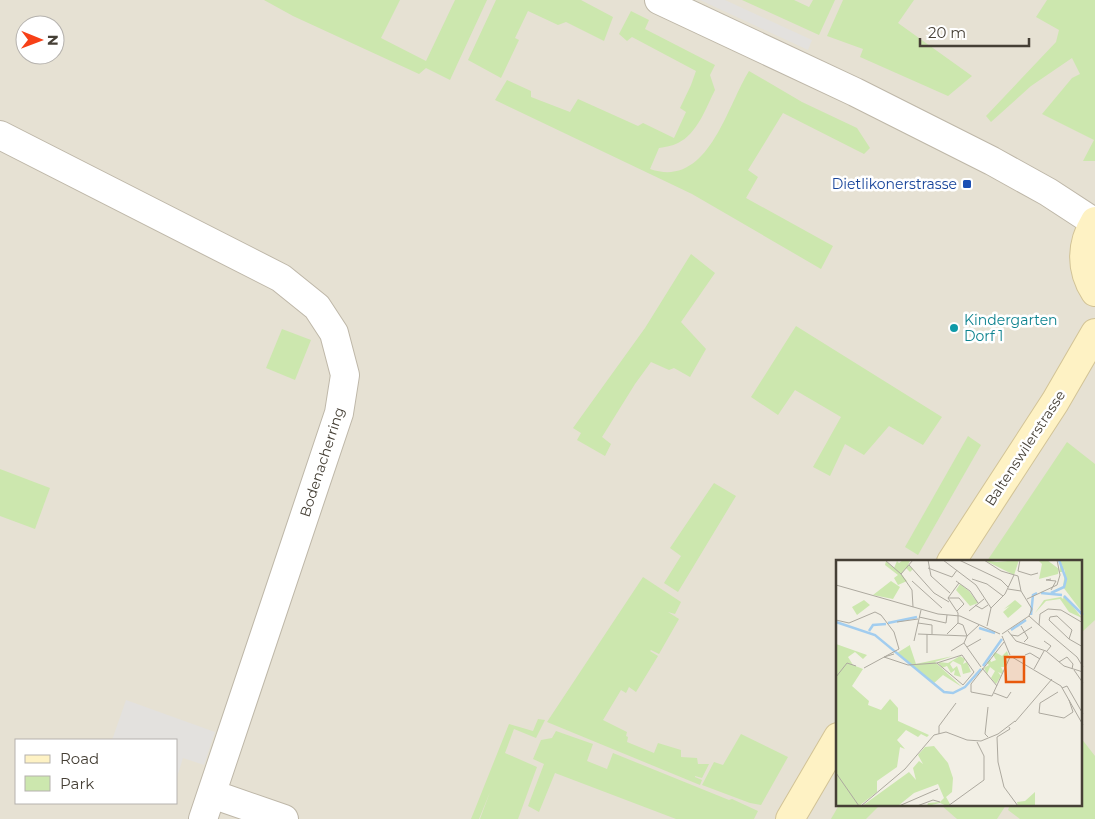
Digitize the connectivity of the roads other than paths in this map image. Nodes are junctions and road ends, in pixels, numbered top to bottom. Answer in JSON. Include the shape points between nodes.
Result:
{"nodes":[{"id":1,"x":658,"y":0,"type":"edge"},
{"id":2,"x":0,"y":135,"type":"edge"},
{"id":3,"x":1095,"y":221,"type":"edge"},
{"id":4,"x":1095,"y":292,"type":"edge"},
{"id":5,"x":1095,"y":333,"type":"edge"},
{"id":6,"x":952,"y":560,"type":"edge"},
{"id":7,"x":836,"y":740,"type":"edge"},
{"id":8,"x":207,"y":806,"type":"edge"},
{"id":9,"x":284,"y":819,"type":"edge"},
{"id":10,"x":790,"y":819,"type":"edge"}],
"edges":[{"from":1,"to":3,"type":"street","via":[[855,92],[992,161]]},
{"from":2,"to":8,"type":"street","name":"Bodenacherring","via":[[281,278],[317,307],[334,333],[345,375],[339,413]]},
{"from":3,"to":4,"type":"main road","via":[[1084,251],[1084,268]]},
{"from":5,"to":6,"type":"main road","name":"Baltenswilerstrasse","via":[[1055,402]]},
{"from":7,"to":10,"type":"main road"},
{"from":8,"to":9,"type":"street"}]}
